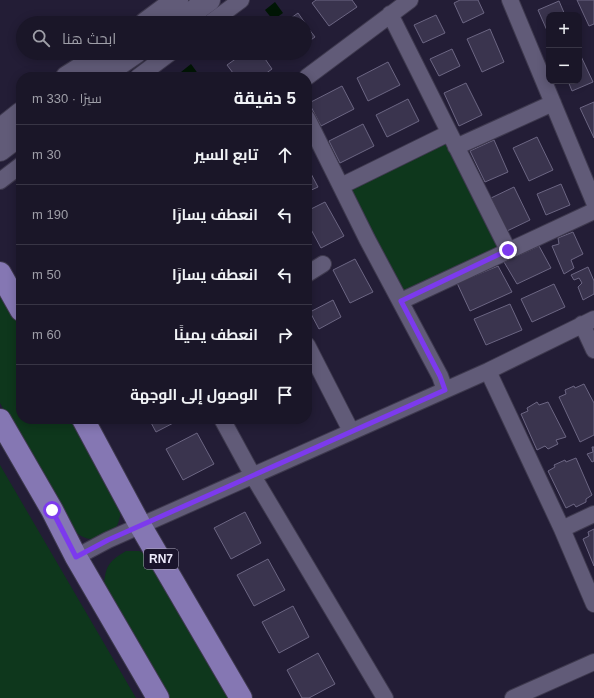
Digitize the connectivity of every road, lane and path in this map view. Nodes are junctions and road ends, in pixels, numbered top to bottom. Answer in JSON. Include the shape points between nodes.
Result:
{"nodes":[{"id":1,"x":177,"y":0,"type":"edge"},
{"id":2,"x":208,"y":0,"type":"edge"},
{"id":3,"x":241,"y":0,"type":"edge"},
{"id":4,"x":410,"y":0,"type":"edge"},
{"id":5,"x":510,"y":0,"type":"edge"},
{"id":6,"x":390,"y":14,"type":"junction"},
{"id":7,"x":155,"y":16,"type":"edge"},
{"id":8,"x":186,"y":16,"type":"edge"},
{"id":9,"x":219,"y":16,"type":"edge"},
{"id":10,"x":94,"y":60,"type":"edge"},
{"id":11,"x":125,"y":60,"type":"edge"},
{"id":12,"x":161,"y":60,"type":"edge"},
{"id":13,"x":75,"y":72,"type":"edge"},
{"id":14,"x":107,"y":72,"type":"edge"},
{"id":15,"x":145,"y":72,"type":"edge"},
{"id":16,"x":312,"y":73,"type":"edge"},
{"id":17,"x":553,"y":103,"type":"junction"},
{"id":18,"x":16,"y":117,"type":"edge"},
{"id":19,"x":312,"y":128,"type":"edge"},
{"id":20,"x":0,"y":130,"type":"edge"},
{"id":21,"x":449,"y":133,"type":"junction"},
{"id":22,"x":16,"y":138,"type":"edge"},
{"id":23,"x":456,"y":147,"type":"junction"},
{"id":24,"x":0,"y":150,"type":"edge"},
{"id":25,"x":16,"y":169,"type":"edge"},
{"id":26,"x":0,"y":180,"type":"edge"},
{"id":27,"x":591,"y":183,"type":"edge"},
{"id":28,"x":341,"y":186,"type":"junction"},
{"id":29,"x":594,"y":202,"type":"edge"},
{"id":30,"x":594,"y":211,"type":"edge"},
{"id":31,"x":508,"y":250,"type":"junction"},
{"id":32,"x":323,"y":264,"type":"dead end"},
{"id":33,"x":312,"y":271,"type":"edge"},
{"id":34,"x":0,"y":273,"type":"edge"},
{"id":35,"x":16,"y":301,"type":"edge"},
{"id":36,"x":401,"y":301,"type":"junction"},
{"id":37,"x":588,"y":321,"type":"edge"},
{"id":38,"x":594,"y":350,"type":"edge"},
{"id":39,"x":312,"y":355,"type":"edge"},
{"id":40,"x":488,"y":371,"type":"junction"},
{"id":41,"x":445,"y":390,"type":"junction"},
{"id":42,"x":0,"y":420,"type":"edge"},
{"id":43,"x":86,"y":424,"type":"edge"},
{"id":44,"x":225,"y":424,"type":"edge"},
{"id":45,"x":352,"y":431,"type":"junction"},
{"id":46,"x":253,"y":476,"type":"junction"},
{"id":47,"x":594,"y":514,"type":"edge"},
{"id":48,"x":140,"y":525,"type":"junction"},
{"id":49,"x":562,"y":529,"type":"junction"},
{"id":50,"x":76,"y":557,"type":"junction"},
{"id":51,"x":594,"y":604,"type":"edge"},
{"id":52,"x":594,"y":662,"type":"edge"},
{"id":53,"x":158,"y":698,"type":"edge"},
{"id":54,"x":241,"y":698,"type":"edge"},
{"id":55,"x":385,"y":698,"type":"edge"},
{"id":56,"x":513,"y":698,"type":"edge"}],
"edges":[{"from":1,"to":7,"type":"main road"},
{"from":2,"to":8,"type":"main road"},
{"from":3,"to":9,"type":"street"},
{"from":4,"to":6,"type":"street"},
{"from":5,"to":17,"type":"street"},
{"from":6,"to":16,"type":"street"},
{"from":6,"to":21,"type":"street"},
{"from":10,"to":13,"type":"main road"},
{"from":11,"to":14,"type":"main road"},
{"from":12,"to":15,"type":"street"},
{"from":17,"to":23,"type":"street"},
{"from":17,"to":27,"type":"street"},
{"from":18,"to":20,"type":"main road"},
{"from":19,"to":28,"type":"street"},
{"from":21,"to":23,"type":"street"},
{"from":21,"to":28,"type":"street"},
{"from":22,"to":24,"type":"main road"},
{"from":23,"to":31,"type":"street"},
{"from":25,"to":26,"type":"street"},
{"from":27,"to":29,"type":"street"},
{"from":28,"to":36,"type":"street"},
{"from":30,"to":31,"type":"street"},
{"from":31,"to":36,"type":"street"},
{"from":32,"to":33,"type":"street"},
{"from":34,"to":35,"type":"main road"},
{"from":36,"to":41,"type":"street"},
{"from":37,"to":38,"type":"street"},
{"from":37,"to":40,"type":"street"},
{"from":39,"to":45,"type":"street"},
{"from":40,"to":41,"type":"street"},
{"from":40,"to":49,"type":"street"},
{"from":41,"to":45,"type":"street"},
{"from":42,"to":50,"type":"main road"},
{"from":43,"to":48,"type":"main road","number":"RN7"},
{"from":44,"to":46,"type":"street"},
{"from":45,"to":46,"type":"street"},
{"from":46,"to":48,"type":"street"},
{"from":46,"to":55,"type":"street"},
{"from":47,"to":49,"type":"street"},
{"from":48,"to":50,"type":"street"},
{"from":48,"to":54,"type":"main road","number":"RN7"},
{"from":49,"to":51,"type":"street"},
{"from":50,"to":53,"type":"main road"},
{"from":52,"to":56,"type":"street"}]}
